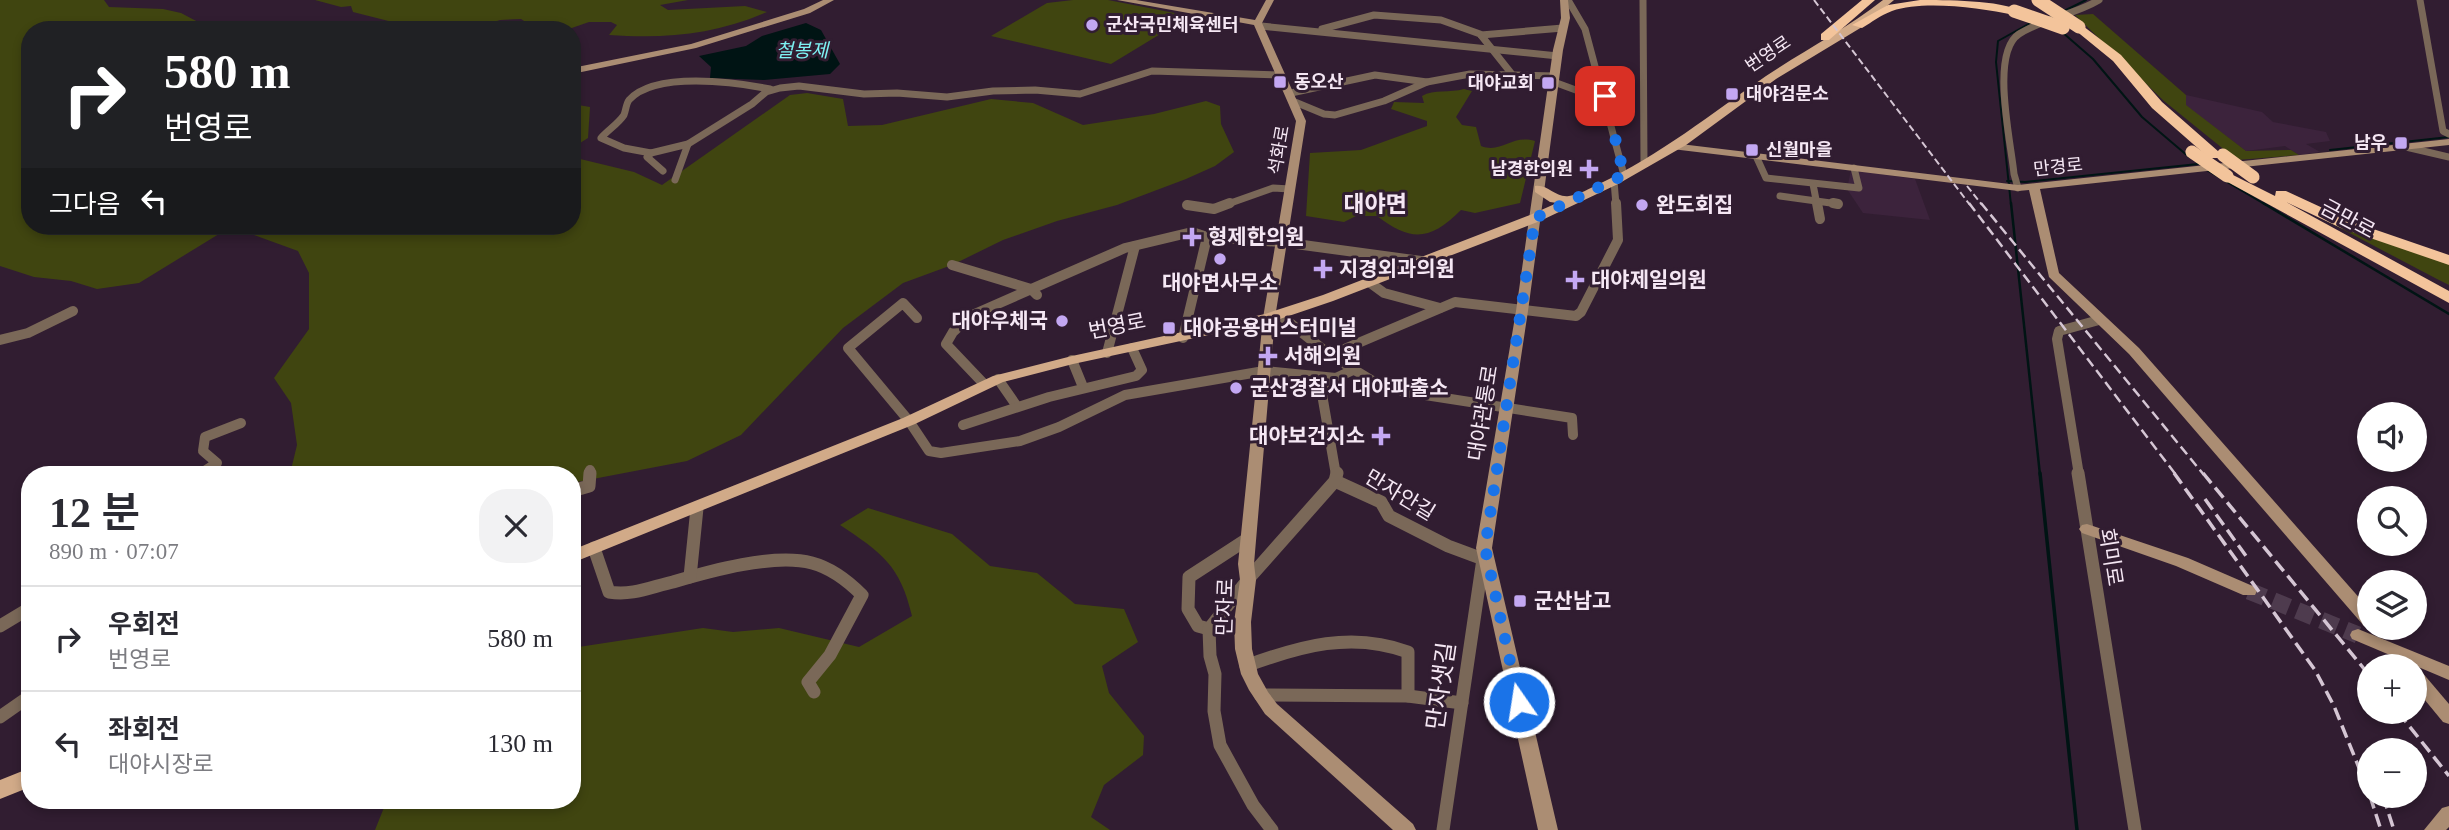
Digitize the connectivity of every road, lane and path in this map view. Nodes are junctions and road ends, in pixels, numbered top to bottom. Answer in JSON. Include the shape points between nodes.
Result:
{"nodes":[{"id":1,"x":830,"y":0,"type":"edge"},
{"id":2,"x":1121,"y":0,"type":"edge"},
{"id":3,"x":1270,"y":0,"type":"edge"},
{"id":4,"x":1566,"y":0,"type":"edge"},
{"id":5,"x":1643,"y":0,"type":"edge"},
{"id":6,"x":1869,"y":0,"type":"edge"},
{"id":7,"x":1878,"y":0,"type":"edge"},
{"id":8,"x":1889,"y":0,"type":"edge"},
{"id":9,"x":1962,"y":0,"type":"edge"},
{"id":10,"x":1996,"y":0,"type":"edge"},
{"id":11,"x":2030,"y":0,"type":"edge"},
{"id":12,"x":2038,"y":0,"type":"edge"},
{"id":13,"x":2043,"y":0,"type":"edge"},
{"id":14,"x":2099,"y":0,"type":"edge"},
{"id":15,"x":2420,"y":0,"type":"edge"},
{"id":16,"x":1259,"y":24,"type":"junction"},
{"id":17,"x":1564,"y":26,"type":"junction"},
{"id":18,"x":1858,"y":26,"type":"junction"},
{"id":19,"x":2074,"y":27,"type":"junction"},
{"id":20,"x":1308,"y":32,"type":"junction"},
{"id":21,"x":1481,"y":35,"type":"junction"},
{"id":22,"x":1825,"y":37,"type":"junction"},
{"id":23,"x":1588,"y":41,"type":"junction"},
{"id":24,"x":1493,"y":50,"type":"junction"},
{"id":25,"x":1558,"y":56,"type":"junction"},
{"id":26,"x":2112,"y":59,"type":"junction"},
{"id":27,"x":581,"y":69,"type":"edge"},
{"id":28,"x":1511,"y":73,"type":"junction"},
{"id":29,"x":1280,"y":75,"type":"junction"},
{"id":30,"x":1555,"y":79,"type":"junction"},
{"id":31,"x":1427,"y":82,"type":"junction"},
{"id":32,"x":770,"y":89,"type":"junction"},
{"id":33,"x":1605,"y":96,"type":"junction"},
{"id":34,"x":1293,"y":98,"type":"junction"},
{"id":35,"x":2449,"y":134,"type":"edge"},
{"id":36,"x":2449,"y":142,"type":"edge"},
{"id":37,"x":688,"y":144,"type":"junction"},
{"id":38,"x":1672,"y":146,"type":"junction"},
{"id":39,"x":2406,"y":147,"type":"junction"},
{"id":40,"x":652,"y":153,"type":"junction"},
{"id":41,"x":1756,"y":156,"type":"junction"},
{"id":42,"x":2449,"y":158,"type":"edge"},
{"id":43,"x":1644,"y":161,"type":"junction"},
{"id":44,"x":2211,"y":162,"type":"junction"},
{"id":45,"x":1854,"y":169,"type":"junction"},
{"id":46,"x":663,"y":171,"type":"dead end"},
{"id":47,"x":2241,"y":177,"type":"junction"},
{"id":48,"x":1619,"y":178,"type":"junction"},
{"id":49,"x":675,"y":180,"type":"dead end"},
{"id":50,"x":1812,"y":184,"type":"junction"},
{"id":51,"x":2017,"y":184,"type":"junction"},
{"id":52,"x":2034,"y":188,"type":"junction"},
{"id":53,"x":1290,"y":189,"type":"junction"},
{"id":54,"x":1539,"y":189,"type":"junction"},
{"id":55,"x":1780,"y":196,"type":"dead end"},
{"id":56,"x":1573,"y":200,"type":"junction"},
{"id":57,"x":1817,"y":202,"type":"junction"},
{"id":58,"x":1839,"y":204,"type":"dead end"},
{"id":59,"x":1187,"y":205,"type":"dead end"},
{"id":60,"x":1535,"y":218,"type":"junction"},
{"id":61,"x":2299,"y":218,"type":"junction"},
{"id":62,"x":1820,"y":219,"type":"dead end"},
{"id":63,"x":1207,"y":237,"type":"junction"},
{"id":64,"x":1281,"y":242,"type":"junction"},
{"id":65,"x":1135,"y":246,"type":"junction"},
{"id":66,"x":2449,"y":258,"type":"edge"},
{"id":67,"x":1422,"y":261,"type":"junction"},
{"id":68,"x":952,"y":265,"type":"dead end"},
{"id":69,"x":1369,"y":282,"type":"junction"},
{"id":70,"x":1034,"y":292,"type":"junction"},
{"id":71,"x":2449,"y":292,"type":"edge"},
{"id":72,"x":2449,"y":298,"type":"edge"},
{"id":73,"x":1440,"y":308,"type":"junction"},
{"id":74,"x":2449,"y":309,"type":"edge"},
{"id":75,"x":73,"y":311,"type":"dead end"},
{"id":76,"x":1522,"y":311,"type":"junction"},
{"id":77,"x":1274,"y":317,"type":"junction"},
{"id":78,"x":917,"y":318,"type":"dead end"},
{"id":79,"x":2099,"y":320,"type":"junction"},
{"id":80,"x":1,"y":336,"type":"edge"},
{"id":81,"x":1183,"y":338,"type":"junction"},
{"id":82,"x":1132,"y":348,"type":"junction"},
{"id":83,"x":1107,"y":353,"type":"junction"},
{"id":84,"x":1330,"y":355,"type":"junction"},
{"id":85,"x":1072,"y":360,"type":"junction"},
{"id":86,"x":1353,"y":370,"type":"junction"},
{"id":87,"x":1264,"y":371,"type":"junction"},
{"id":88,"x":1333,"y":378,"type":"junction"},
{"id":89,"x":991,"y":381,"type":"junction"},
{"id":90,"x":1083,"y":387,"type":"junction"},
{"id":91,"x":1016,"y":405,"type":"junction"},
{"id":92,"x":1507,"y":407,"type":"junction"},
{"id":93,"x":909,"y":421,"type":"junction"},
{"id":94,"x":241,"y":423,"type":"dead end"},
{"id":95,"x":963,"y":425,"type":"dead end"},
{"id":96,"x":1573,"y":435,"type":"dead end"},
{"id":97,"x":212,"y":466,"type":"edge"},
{"id":98,"x":590,"y":470,"type":"dead end"},
{"id":99,"x":1335,"y":481,"type":"junction"},
{"id":100,"x":581,"y":488,"type":"edge"},
{"id":101,"x":697,"y":508,"type":"junction"},
{"id":102,"x":2087,"y":529,"type":"junction"},
{"id":103,"x":1249,"y":538,"type":"junction"},
{"id":104,"x":594,"y":548,"type":"junction"},
{"id":105,"x":581,"y":553,"type":"edge"},
{"id":106,"x":1484,"y":554,"type":"junction"},
{"id":107,"x":690,"y":577,"type":"junction"},
{"id":108,"x":1250,"y":577,"type":"junction"},
{"id":109,"x":2249,"y":591,"type":"tunnel mouth"},
{"id":110,"x":21,"y":613,"type":"edge"},
{"id":111,"x":2357,"y":620,"type":"edge"},
{"id":112,"x":0,"y":626,"type":"edge"},
{"id":113,"x":1209,"y":629,"type":"junction"},
{"id":114,"x":2380,"y":640,"type":"edge"},
{"id":115,"x":2385,"y":640,"type":"edge"},
{"id":116,"x":2393,"y":650,"type":"junction"},
{"id":117,"x":2396,"y":654,"type":"edge"},
{"id":118,"x":1246,"y":666,"type":"junction"},
{"id":119,"x":2449,"y":673,"type":"edge"},
{"id":120,"x":2427,"y":690,"type":"edge"},
{"id":121,"x":814,"y":692,"type":"dead end"},
{"id":122,"x":1259,"y":695,"type":"junction"},
{"id":123,"x":1408,"y":696,"type":"junction"},
{"id":124,"x":21,"y":702,"type":"edge"},
{"id":125,"x":1462,"y":703,"type":"junction"},
{"id":126,"x":0,"y":717,"type":"edge"},
{"id":127,"x":2449,"y":717,"type":"edge"},
{"id":128,"x":21,"y":781,"type":"edge"},
{"id":129,"x":0,"y":790,"type":"edge"},
{"id":130,"x":21,"y":793,"type":"edge"},
{"id":131,"x":0,"y":801,"type":"edge"},
{"id":132,"x":2449,"y":814,"type":"edge"},
{"id":133,"x":1272,"y":830,"type":"edge"},
{"id":134,"x":1406,"y":830,"type":"edge"},
{"id":135,"x":1443,"y":830,"type":"edge"},
{"id":136,"x":1548,"y":830,"type":"edge"},
{"id":137,"x":2135,"y":830,"type":"edge"},
{"id":138,"x":2434,"y":830,"type":"edge"}],
"edges":[{"from":1,"to":27,"type":"street","via":[[693,46]]},
{"from":2,"to":16,"type":"street"},
{"from":3,"to":16,"type":"street"},
{"from":4,"to":17,"type":"street","name":"대야관통로"},
{"from":4,"to":23,"type":"street"},
{"from":5,"to":43,"type":"street"},
{"from":6,"to":22,"type":"highway"},
{"from":7,"to":22,"type":"main road","name":"번영로"},
{"from":8,"to":18,"type":"main road","name":"번영로"},
{"from":9,"to":10,"type":"highway"},
{"from":11,"to":19,"type":"highway","bridge":true},
{"from":12,"to":19,"type":"highway","bridge":true},
{"from":13,"to":19,"type":"highway","bridge":true},
{"from":14,"to":51,"type":"street","via":[[2015,36],[2005,51]]},
{"from":15,"to":35,"type":"street","via":[[2443,131]]},
{"from":16,"to":20,"type":"street"},
{"from":16,"to":29,"type":"street","name":"석화로"},
{"from":17,"to":21,"type":"street"},
{"from":17,"to":23,"type":"street","via":[[1580,27]]},
{"from":17,"to":25,"type":"street","name":"대야관통로"},
{"from":18,"to":19,"type":"highway","bridge":true,"via":[[1888,8],[1909,3],[2014,10]]},
{"from":18,"to":38,"type":"main road","name":"번영로","via":[[1772,77]]},
{"from":19,"to":26,"type":"highway"},
{"from":19,"to":26,"type":"highway"},
{"from":20,"to":21,"type":"street","via":[[1335,27],[1347,19],[1388,15],[1433,19]]},
{"from":20,"to":24,"type":"street"},
{"from":21,"to":24,"type":"street"},
{"from":22,"to":38,"type":"main road","name":"번영로"},
{"from":23,"to":33,"type":"street"},
{"from":24,"to":25,"type":"street"},
{"from":24,"to":28,"type":"street"},
{"from":25,"to":30,"type":"street","name":"대야관통로"},
{"from":26,"to":44,"type":"highway"},
{"from":26,"to":47,"type":"highway","bridge":true,"via":[[2144,108],[2192,152]]},
{"from":28,"to":30,"type":"street"},
{"from":28,"to":31,"type":"street"},
{"from":29,"to":32,"type":"street","via":[[1152,71],[1080,94],[1035,90],[947,97],[799,86]]},
{"from":29,"to":34,"type":"street","name":"석화로"},
{"from":30,"to":33,"type":"street","via":[[1592,96]]},
{"from":30,"to":54,"type":"street","name":"대야관통로"},
{"from":31,"to":34,"type":"street","via":[[1375,75]]},
{"from":31,"to":34,"type":"street","via":[[1335,115]]},
{"from":32,"to":37,"type":"street"},
{"from":32,"to":40,"type":"street","via":[[664,83],[638,94],[627,103],[621,120],[601,138]]},
{"from":33,"to":48,"type":"street"},
{"from":34,"to":53,"type":"street","name":"석화로","via":[[1301,121]]},
{"from":36,"to":39,"type":"street","name":"만경로"},
{"from":37,"to":40,"type":"street"},
{"from":37,"to":49,"type":"street","via":[[687,159],[676,171]]},
{"from":38,"to":41,"type":"street","name":"만경로"},
{"from":38,"to":43,"type":"main road","name":"번영로"},
{"from":39,"to":42,"type":"street"},
{"from":39,"to":44,"type":"street","name":"만경로"},
{"from":40,"to":46,"type":"street","via":[[648,160]]},
{"from":41,"to":45,"type":"street","name":"만경로"},
{"from":41,"to":50,"type":"street","via":[[1766,178]]},
{"from":43,"to":48,"type":"main road","name":"번영로"},
{"from":44,"to":47,"type":"highway","bridge":true},
{"from":44,"to":52,"type":"street","name":"만경로"},
{"from":45,"to":50,"type":"street","via":[[1859,188]]},
{"from":45,"to":51,"type":"street","name":"만경로"},
{"from":47,"to":61,"type":"highway","name":"금만로"},
{"from":47,"to":66,"type":"highway","via":[[2369,231]]},
{"from":47,"to":71,"type":"highway","name":"금만로"},
{"from":48,"to":56,"type":"main road","name":"번영로"},
{"from":48,"to":76,"type":"street","via":[[1618,240],[1581,313],[1568,317]]},
{"from":50,"to":57,"type":"street"},
{"from":51,"to":52,"type":"street","name":"만경로"},
{"from":52,"to":79,"type":"street","via":[[2053,274]]},
{"from":53,"to":59,"type":"street","via":[[1273,188],[1214,209]]},
{"from":53,"to":64,"type":"street","name":"석화로"},
{"from":54,"to":56,"type":"main road","via":[[1554,199]]},
{"from":54,"to":60,"type":"street","name":"대야관통로"},
{"from":55,"to":57,"type":"street"},
{"from":56,"to":60,"type":"main road","name":"번영로"},
{"from":57,"to":58,"type":"street"},
{"from":57,"to":62,"type":"street"},
{"from":60,"to":67,"type":"main road","name":"번영로"},
{"from":60,"to":76,"type":"street","name":"대야관통로"},
{"from":61,"to":72,"type":"highway","name":"금만로"},
{"from":61,"to":74,"type":"highway"},
{"from":63,"to":64,"type":"street"},
{"from":63,"to":65,"type":"street","via":[[1192,232]]},
{"from":63,"to":81,"type":"street"},
{"from":64,"to":67,"type":"street"},
{"from":64,"to":77,"type":"street","name":"석화로"},
{"from":65,"to":70,"type":"street"},
{"from":65,"to":83,"type":"street"},
{"from":67,"to":69,"type":"main road","name":"번영로"},
{"from":68,"to":70,"type":"street"},
{"from":69,"to":73,"type":"street","via":[[1390,295]]},
{"from":69,"to":77,"type":"main road","name":"번영로"},
{"from":70,"to":89,"type":"street","via":[[970,316],[950,335],[946,344],[951,352]]},
{"from":73,"to":76,"type":"street","via":[[1455,302]]},
{"from":73,"to":84,"type":"street"},
{"from":75,"to":80,"type":"street","via":[[28,334]]},
{"from":76,"to":92,"type":"street","name":"대야관통로"},
{"from":77,"to":81,"type":"main road","name":"번영로"},
{"from":77,"to":84,"type":"street"},
{"from":77,"to":87,"type":"street","name":"만자로"},
{"from":78,"to":93,"type":"street","via":[[903,303],[848,348]]},
{"from":79,"to":102,"type":"street","name":"회미로","via":[[2059,331],[2057,339]]},
{"from":79,"to":111,"type":"street","via":[[2134,351]]},
{"from":81,"to":82,"type":"main road","name":"번영로"},
{"from":82,"to":83,"type":"main road","name":"번영로"},
{"from":82,"to":90,"type":"street","via":[[1142,370],[1136,376]]},
{"from":83,"to":85,"type":"main road","name":"번영로"},
{"from":84,"to":86,"type":"street"},
{"from":85,"to":89,"type":"main road","name":"번영로"},
{"from":85,"to":90,"type":"street"},
{"from":86,"to":88,"type":"street"},
{"from":86,"to":92,"type":"street","via":[[1406,392]]},
{"from":87,"to":88,"type":"street"},
{"from":87,"to":93,"type":"street","via":[[1125,395],[1020,441],[941,453],[929,451]]},
{"from":87,"to":103,"type":"street","name":"만자로"},
{"from":88,"to":99,"type":"street","via":[[1323,390],[1323,400]]},
{"from":89,"to":91,"type":"street"},
{"from":89,"to":93,"type":"main road","name":"번영로"},
{"from":90,"to":91,"type":"street"},
{"from":91,"to":95,"type":"street"},
{"from":92,"to":96,"type":"street","via":[[1572,418]]},
{"from":92,"to":106,"type":"street","name":"대야관통로"},
{"from":93,"to":101,"type":"main road","name":"번영로"},
{"from":94,"to":97,"type":"street","via":[[205,437],[203,451],[217,463]]},
{"from":98,"to":100,"type":"street","via":[[589,486]]},
{"from":99,"to":106,"type":"street","name":"만자안길","via":[[1381,502],[1389,516],[1461,552]]},
{"from":99,"to":108,"type":"street"},
{"from":101,"to":104,"type":"main road","name":"번영로"},
{"from":101,"to":107,"type":"street"},
{"from":102,"to":109,"type":"street"},
{"from":102,"to":137,"type":"street","name":"회미로"},
{"from":103,"to":108,"type":"street","name":"만자로"},
{"from":103,"to":113,"type":"street","via":[[1189,577],[1188,609],[1198,626]]},
{"from":104,"to":105,"type":"main road","name":"번영로"},
{"from":104,"to":107,"type":"street","via":[[609,592],[622,595]]},
{"from":106,"to":125,"type":"street","name":"만자샛길"},
{"from":106,"to":136,"type":"street","name":"대야관통로"},
{"from":107,"to":121,"type":"street","via":[[789,560],[811,562],[851,583],[862,595],[830,654],[808,682]]},
{"from":108,"to":113,"type":"street"},
{"from":108,"to":118,"type":"street","name":"만자로","via":[[1244,607]]},
{"from":110,"to":112,"type":"street"},
{"from":113,"to":133,"type":"street","via":[[1220,746]]},
{"from":114,"to":116,"type":"street"},
{"from":115,"to":116,"type":"street"},
{"from":116,"to":117,"type":"street"},
{"from":116,"to":119,"type":"street"},
{"from":118,"to":122,"type":"street","name":"만자로"},
{"from":118,"to":123,"type":"street","via":[[1320,642],[1395,646],[1408,652]]},
{"from":120,"to":127,"type":"street"},
{"from":122,"to":123,"type":"street"},
{"from":122,"to":134,"type":"street","name":"만자로"},
{"from":123,"to":125,"type":"street"},
{"from":124,"to":126,"type":"street"},
{"from":125,"to":135,"type":"street","name":"만자샛길"},
{"from":128,"to":129,"type":"main road"},
{"from":130,"to":131,"type":"main road"},
{"from":132,"to":138,"type":"street"}]}
